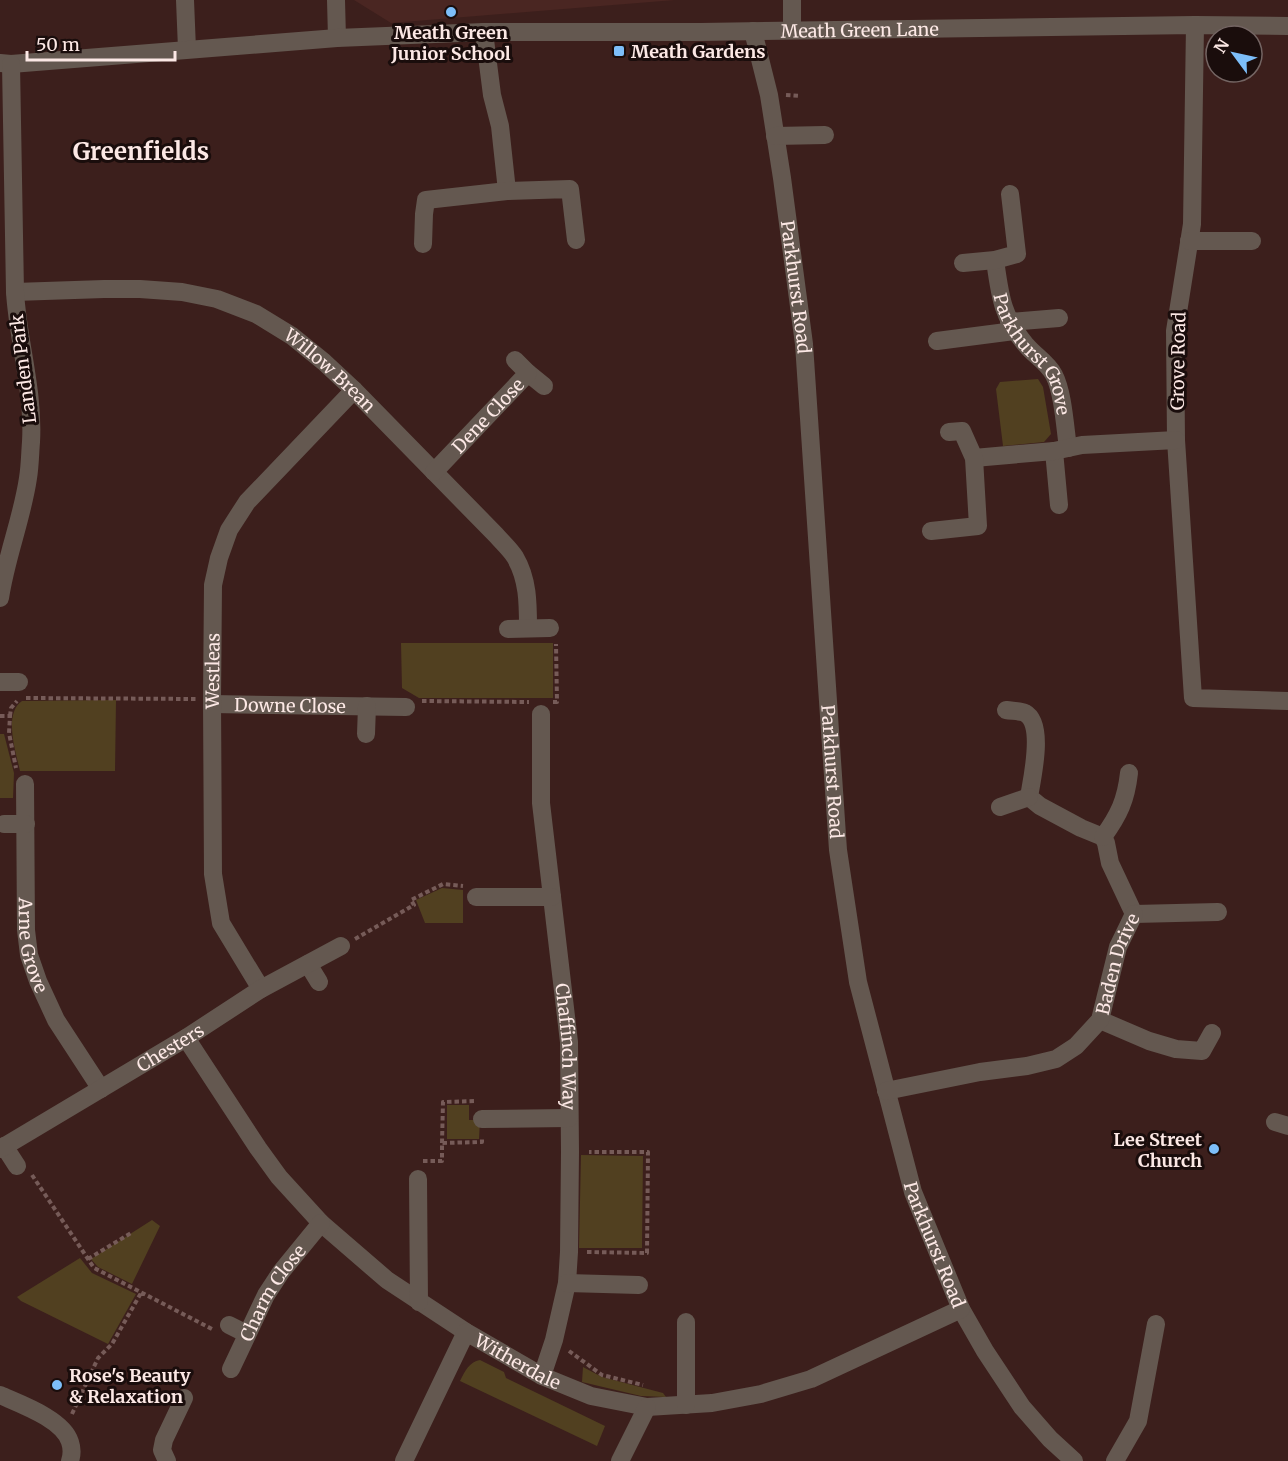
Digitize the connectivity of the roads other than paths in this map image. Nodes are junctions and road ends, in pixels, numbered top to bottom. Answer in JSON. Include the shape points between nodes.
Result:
{"nodes":[{"id":1,"x":185,"y":0,"type":"edge"},
{"id":2,"x":336,"y":0,"type":"edge"},
{"id":3,"x":792,"y":0,"type":"edge"},
{"id":4,"x":1195,"y":25,"type":"junction"},
{"id":5,"x":1288,"y":26,"type":"edge"},
{"id":6,"x":792,"y":30,"type":"junction"},
{"id":7,"x":753,"y":31,"type":"junction"},
{"id":8,"x":484,"y":32,"type":"junction"},
{"id":9,"x":337,"y":38,"type":"junction"},
{"id":10,"x":187,"y":49,"type":"junction"},
{"id":11,"x":6,"y":63,"type":"edge"},
{"id":12,"x":825,"y":135,"type":"dead end"},
{"id":13,"x":775,"y":136,"type":"junction"},
{"id":14,"x":507,"y":191,"type":"junction"},
{"id":15,"x":1010,"y":194,"type":"dead end"},
{"id":16,"x":576,"y":240,"type":"dead end"},
{"id":17,"x":1189,"y":241,"type":"junction"},
{"id":18,"x":1252,"y":241,"type":"dead end"},
{"id":19,"x":423,"y":244,"type":"dead end"},
{"id":20,"x":995,"y":260,"type":"junction"},
{"id":21,"x":963,"y":262,"type":"dead end"},
{"id":22,"x":15,"y":292,"type":"junction"},
{"id":23,"x":1059,"y":318,"type":"dead end"},
{"id":24,"x":1012,"y":327,"type":"junction"},
{"id":25,"x":937,"y":340,"type":"dead end"},
{"id":26,"x":544,"y":386,"type":"dead end"},
{"id":27,"x":354,"y":390,"type":"junction"},
{"id":28,"x":949,"y":432,"type":"dead end"},
{"id":29,"x":1176,"y":440,"type":"junction"},
{"id":30,"x":1061,"y":449,"type":"junction"},
{"id":31,"x":974,"y":458,"type":"junction"},
{"id":32,"x":434,"y":472,"type":"junction"},
{"id":33,"x":1059,"y":505,"type":"dead end"},
{"id":34,"x":931,"y":531,"type":"dead end"},
{"id":35,"x":0,"y":598,"type":"edge"},
{"id":36,"x":508,"y":628,"type":"dead end"},
{"id":37,"x":528,"y":628,"type":"junction"},
{"id":38,"x":550,"y":628,"type":"road end"},
{"id":39,"x":0,"y":682,"type":"edge"},
{"id":40,"x":19,"y":682,"type":"dead end"},
{"id":41,"x":1288,"y":701,"type":"edge"},
{"id":42,"x":212,"y":702,"type":"junction"},
{"id":43,"x":367,"y":706,"type":"junction"},
{"id":44,"x":406,"y":706,"type":"road end"},
{"id":45,"x":541,"y":708,"type":"road end"},
{"id":46,"x":1006,"y":710,"type":"dead end"},
{"id":47,"x":366,"y":734,"type":"dead end"},
{"id":48,"x":1129,"y":773,"type":"dead end"},
{"id":49,"x":26,"y":784,"type":"road end"},
{"id":50,"x":1029,"y":797,"type":"junction"},
{"id":51,"x":1000,"y":807,"type":"dead end"},
{"id":52,"x":4,"y":824,"type":"dead end"},
{"id":53,"x":26,"y":824,"type":"junction"},
{"id":54,"x":1102,"y":837,"type":"junction"},
{"id":55,"x":476,"y":897,"type":"road end"},
{"id":56,"x":552,"y":897,"type":"junction"},
{"id":57,"x":1218,"y":912,"type":"dead end"},
{"id":58,"x":1134,"y":914,"type":"junction"},
{"id":59,"x":341,"y":946,"type":"road end"},
{"id":60,"x":308,"y":964,"type":"junction"},
{"id":61,"x":319,"y":982,"type":"dead end"},
{"id":62,"x":261,"y":989,"type":"junction"},
{"id":63,"x":1100,"y":1020,"type":"junction"},
{"id":64,"x":1212,"y":1033,"type":"dead end"},
{"id":65,"x":186,"y":1038,"type":"junction"},
{"id":66,"x":101,"y":1089,"type":"junction"},
{"id":67,"x":886,"y":1092,"type":"junction"},
{"id":68,"x":569,"y":1118,"type":"junction"},
{"id":69,"x":482,"y":1119,"type":"road end"},
{"id":70,"x":2,"y":1148,"type":"edge"},
{"id":71,"x":23,"y":1169,"type":"road end"},
{"id":72,"x":418,"y":1179,"type":"road end"},
{"id":73,"x":321,"y":1223,"type":"junction"},
{"id":74,"x":567,"y":1283,"type":"junction"},
{"id":75,"x":639,"y":1285,"type":"dead end"},
{"id":76,"x":419,"y":1302,"type":"junction"},
{"id":77,"x":961,"y":1309,"type":"junction"},
{"id":78,"x":686,"y":1322,"type":"dead end"},
{"id":79,"x":1156,"y":1324,"type":"dead end"},
{"id":80,"x":229,"y":1325,"type":"dead end"},
{"id":81,"x":465,"y":1332,"type":"junction"},
{"id":82,"x":244,"y":1339,"type":"junction"},
{"id":83,"x":231,"y":1369,"type":"dead end"},
{"id":84,"x":542,"y":1376,"type":"junction"},
{"id":85,"x":0,"y":1395,"type":"edge"},
{"id":86,"x":184,"y":1398,"type":"dead end"},
{"id":87,"x":686,"y":1405,"type":"junction"},
{"id":88,"x":647,"y":1407,"type":"junction"},
{"id":89,"x":70,"y":1461,"type":"edge"},
{"id":90,"x":167,"y":1461,"type":"edge"},
{"id":91,"x":404,"y":1461,"type":"edge"},
{"id":92,"x":620,"y":1461,"type":"edge"},
{"id":93,"x":1074,"y":1461,"type":"edge"},
{"id":94,"x":1115,"y":1461,"type":"edge"}],
"edges":[{"from":1,"to":10,"type":"street"},
{"from":2,"to":9,"type":"street"},
{"from":3,"to":6,"type":"street"},
{"from":4,"to":5,"type":"street","name":"Meath Green Lane"},
{"from":4,"to":6,"type":"street","name":"Meath Green Lane"},
{"from":4,"to":17,"type":"street","name":"Grove Road"},
{"from":6,"to":7,"type":"street","name":"Meath Green Lane"},
{"from":7,"to":8,"type":"street","name":"Meath Green Lane"},
{"from":7,"to":13,"type":"street","name":"Parkhurst Road"},
{"from":8,"to":9,"type":"street","name":"Meath Green Lane"},
{"from":8,"to":14,"type":"street"},
{"from":9,"to":10,"type":"street","name":"Meath Green Lane"},
{"from":10,"to":11,"type":"street","name":"Meath Green Lane"},
{"from":11,"to":22,"type":"street","name":"Landen Park"},
{"from":12,"to":13,"type":"street"},
{"from":13,"to":67,"type":"street","name":"Parkhurst Road","via":[[804,344],[838,850],[858,982]]},
{"from":14,"to":16,"type":"street","via":[[570,189]]},
{"from":14,"to":19,"type":"street","via":[[426,200]]},
{"from":15,"to":20,"type":"street","via":[[1017,254]]},
{"from":17,"to":18,"type":"street"},
{"from":17,"to":29,"type":"street","name":"Grove Road","via":[[1175,331]]},
{"from":20,"to":21,"type":"street"},
{"from":20,"to":24,"type":"street","name":"Parkhurst Grove","via":[[1000,299]]},
{"from":22,"to":27,"type":"street","name":"Willow Brean","via":[[140,289],[217,299],[256,314],[292,336]]},
{"from":22,"to":35,"type":"street","name":"Landen Park","via":[[30,402],[31,439],[28,478]]},
{"from":23,"to":24,"type":"street"},
{"from":24,"to":25,"type":"street"},
{"from":24,"to":30,"type":"street","name":"Parkhurst Grove","via":[[1056,378],[1060,392]]},
{"from":26,"to":32,"type":"street","name":"Dene Close","via":[[522,366]]},
{"from":27,"to":32,"type":"street","name":"Willow Brean"},
{"from":27,"to":42,"type":"street","name":"Westleas","via":[[247,502],[229,530],[213,585]]},
{"from":28,"to":31,"type":"street","via":[[962,431]]},
{"from":29,"to":30,"type":"street"},
{"from":29,"to":41,"type":"street","name":"Grove Road","via":[[1193,698]]},
{"from":30,"to":31,"type":"street"},
{"from":30,"to":33,"type":"street","name":"Parkhurst Grove"},
{"from":31,"to":34,"type":"street","via":[[978,526]]},
{"from":32,"to":37,"type":"street","name":"Willow Brean","via":[[514,556],[527,590]]},
{"from":36,"to":37,"type":"street"},
{"from":37,"to":38,"type":"street"},
{"from":39,"to":40,"type":"street"},
{"from":42,"to":43,"type":"street","name":"Downe Close"},
{"from":42,"to":62,"type":"street","name":"Westleas","via":[[213,874],[221,922]]},
{"from":43,"to":44,"type":"street","name":"Downe Close"},
{"from":43,"to":47,"type":"street","name":"Downe Close"},
{"from":45,"to":56,"type":"street","name":"Chaffinch Way","via":[[541,803]]},
{"from":46,"to":50,"type":"street","via":[[1025,713],[1034,722],[1035,763]]},
{"from":48,"to":54,"type":"street","via":[[1120,811]]},
{"from":49,"to":53,"type":"street","name":"Arne Grove"},
{"from":50,"to":51,"type":"street"},
{"from":50,"to":54,"type":"street"},
{"from":52,"to":53,"type":"street"},
{"from":53,"to":66,"type":"street","name":"Arne Grove","via":[[29,955],[56,1020]]},
{"from":54,"to":58,"type":"street","name":"Baden Drive"},
{"from":55,"to":56,"type":"street"},
{"from":56,"to":68,"type":"street","name":"Chaffinch Way","via":[[569,1042]]},
{"from":57,"to":58,"type":"street"},
{"from":58,"to":63,"type":"street","name":"Baden Drive","via":[[1118,947]]},
{"from":59,"to":60,"type":"street","name":"Chesters"},
{"from":60,"to":61,"type":"street"},
{"from":60,"to":62,"type":"street","name":"Chesters"},
{"from":62,"to":65,"type":"street","name":"Chesters"},
{"from":63,"to":64,"type":"street","via":[[1204,1059]]},
{"from":63,"to":67,"type":"street","name":"Baden Drive","via":[[1076,1046],[1056,1059]]},
{"from":65,"to":66,"type":"street","name":"Chesters"},
{"from":65,"to":73,"type":"street","name":"Witherdale","via":[[279,1177]]},
{"from":66,"to":70,"type":"street","name":"Chesters"},
{"from":67,"to":77,"type":"street","name":"Parkhurst Road","via":[[914,1192]]},
{"from":68,"to":69,"type":"street"},
{"from":68,"to":74,"type":"street","name":"Chaffinch Way"},
{"from":70,"to":71,"type":"street"},
{"from":72,"to":76,"type":"street"},
{"from":73,"to":76,"type":"street","name":"Witherdale"},
{"from":73,"to":82,"type":"street","name":"Charm Close","via":[[266,1295]]},
{"from":74,"to":75,"type":"street"},
{"from":74,"to":84,"type":"street","name":"Chaffinch Way"},
{"from":76,"to":81,"type":"street","name":"Witherdale"},
{"from":77,"to":87,"type":"street","name":"Witherdale","via":[[811,1379],[761,1394]]},
{"from":77,"to":93,"type":"street","name":"Parkhurst Road","via":[[1022,1407]]},
{"from":78,"to":87,"type":"street"},
{"from":79,"to":94,"type":"street","via":[[1138,1421]]},
{"from":80,"to":82,"type":"street"},
{"from":81,"to":84,"type":"street","name":"Witherdale"},
{"from":81,"to":91,"type":"street"},
{"from":82,"to":83,"type":"street","name":"Charm Close"},
{"from":84,"to":88,"type":"street","name":"Witherdale","via":[[591,1396]]},
{"from":85,"to":89,"type":"street","via":[[53,1421],[64,1431],[70,1442]]},
{"from":86,"to":90,"type":"street","via":[[164,1440],[162,1450]]},
{"from":87,"to":88,"type":"street","name":"Witherdale"},
{"from":88,"to":92,"type":"street"}]}
